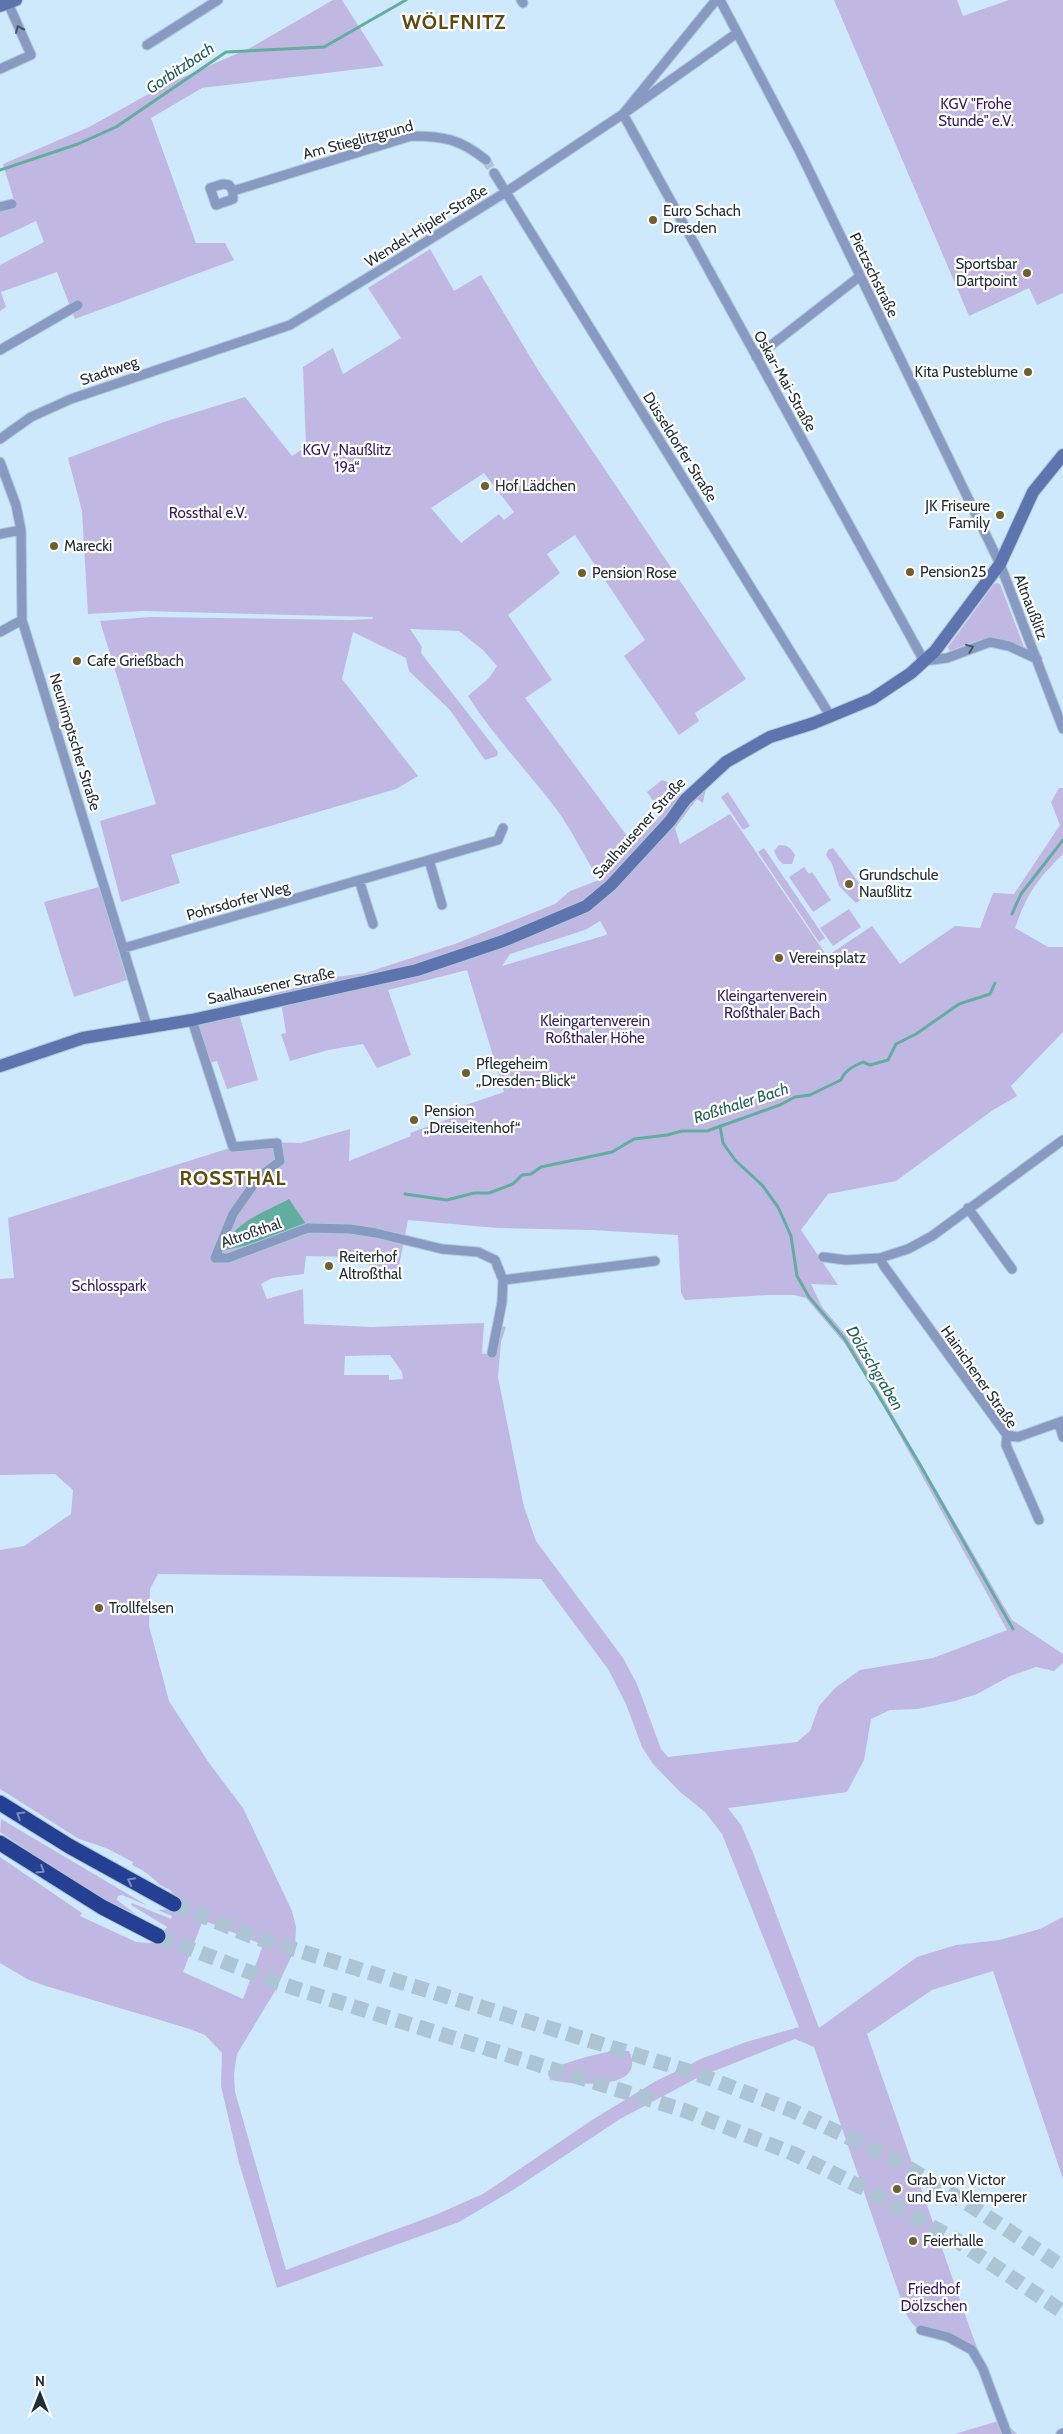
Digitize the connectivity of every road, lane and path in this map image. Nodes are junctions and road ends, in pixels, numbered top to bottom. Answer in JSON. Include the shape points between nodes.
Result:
{"nodes":[{"id":1,"x":218,"y":0,"type":"edge"},
{"id":2,"x":716,"y":0,"type":"edge"},
{"id":3,"x":720,"y":0,"type":"edge"},
{"id":4,"x":8,"y":3,"type":"edge"},
{"id":5,"x":737,"y":33,"type":"junction"},
{"id":6,"x":147,"y":45,"type":"dead end"},
{"id":7,"x":0,"y":69,"type":"edge"},
{"id":8,"x":622,"y":114,"type":"junction"},
{"id":9,"x":486,"y":160,"type":"tunnel mouth"},
{"id":10,"x":494,"y":172,"type":"tunnel mouth"},
{"id":11,"x":233,"y":190,"type":"dead end"},
{"id":12,"x":506,"y":192,"type":"junction"},
{"id":13,"x":12,"y":204,"type":"dead end"},
{"id":14,"x":0,"y":207,"type":"edge"},
{"id":15,"x":859,"y":277,"type":"junction"},
{"id":16,"x":78,"y":305,"type":"dead end"},
{"id":17,"x":234,"y":345,"type":"joint"},
{"id":18,"x":0,"y":350,"type":"edge"},
{"id":19,"x":756,"y":357,"type":"junction"},
{"id":20,"x":0,"y":439,"type":"edge"},
{"id":21,"x":1063,"y":455,"type":"edge"},
{"id":22,"x":0,"y":462,"type":"edge"},
{"id":23,"x":21,"y":530,"type":"junction"},
{"id":24,"x":0,"y":534,"type":"edge"},
{"id":25,"x":1000,"y":564,"type":"junction"},
{"id":26,"x":22,"y":620,"type":"junction"},
{"id":27,"x":0,"y":632,"type":"edge"},
{"id":28,"x":1037,"y":659,"type":"junction"},
{"id":29,"x":924,"y":661,"type":"junction"},
{"id":30,"x":831,"y":716,"type":"junction"},
{"id":31,"x":1063,"y":729,"type":"edge"},
{"id":32,"x":503,"y":828,"type":"dead end"},
{"id":33,"x":429,"y":860,"type":"junction"},
{"id":34,"x":360,"y":880,"type":"junction"},
{"id":35,"x":442,"y":905,"type":"dead end"},
{"id":36,"x":372,"y":924,"type":"dead end"},
{"id":37,"x":124,"y":948,"type":"junction"},
{"id":38,"x":192,"y":1020,"type":"junction"},
{"id":39,"x":147,"y":1026,"type":"junction"},
{"id":40,"x":0,"y":1066,"type":"edge"},
{"id":41,"x":1063,"y":1140,"type":"edge"},
{"id":42,"x":968,"y":1208,"type":"junction"},
{"id":43,"x":823,"y":1256,"type":"dead end"},
{"id":44,"x":880,"y":1258,"type":"junction"},
{"id":45,"x":655,"y":1261,"type":"dead end"},
{"id":46,"x":1012,"y":1269,"type":"dead end"},
{"id":47,"x":503,"y":1280,"type":"junction"},
{"id":48,"x":492,"y":1353,"type":"dead end"},
{"id":49,"x":1061,"y":1422,"type":"edge"},
{"id":50,"x":1007,"y":1435,"type":"junction"},
{"id":51,"x":1063,"y":1437,"type":"edge"},
{"id":52,"x":1039,"y":1520,"type":"dead end"},
{"id":53,"x":0,"y":1803,"type":"edge"},
{"id":54,"x":0,"y":1843,"type":"edge"},
{"id":55,"x":174,"y":1904,"type":"tunnel mouth"},
{"id":56,"x":158,"y":1936,"type":"tunnel mouth"},
{"id":57,"x":921,"y":2330,"type":"dead end"},
{"id":58,"x":1007,"y":2434,"type":"edge"}],
"edges":[{"from":1,"to":6,"type":"street"},
{"from":2,"to":8,"type":"street","name":"Wendel-Hipler-Straße"},
{"from":3,"to":5,"type":"street","name":"Pietzschstraße"},
{"from":7,"to":4,"type":"street","one_way":true,"via":[[31,55]]},
{"from":5,"to":8,"type":"street","name":"Wendel-Hipler-Straße"},
{"from":5,"to":15,"type":"street","name":"Pietzschstraße","via":[[800,152]]},
{"from":8,"to":12,"type":"street","name":"Wendel-Hipler-Straße"},
{"from":8,"to":19,"type":"street","name":"Oskar-Mai-Straße"},
{"from":9,"to":11,"type":"street","name":"Am Stieglitzgrund","via":[[468,145],[441,136],[411,136]]},
{"from":10,"to":12,"type":"street"},
{"from":12,"to":17,"type":"street","name":"Wendel-Hipler-Straße","via":[[290,325]]},
{"from":12,"to":30,"type":"street","name":"Düsseldorfer Straße"},
{"from":13,"to":14,"type":"street"},
{"from":15,"to":19,"type":"street"},
{"from":15,"to":25,"type":"street","name":"Pietzschstraße"},
{"from":16,"to":18,"type":"street"},
{"from":17,"to":20,"type":"street","name":"Stadtweg","via":[[71,399],[31,417]]},
{"from":19,"to":29,"type":"street","name":"Oskar-Mai-Straße"},
{"from":21,"to":25,"type":"street","name":"Saalhausener Straße","via":[[1033,492]]},
{"from":22,"to":23,"type":"street","name":"Neunimptscher Straße","via":[[16,505]]},
{"from":23,"to":24,"type":"street"},
{"from":23,"to":26,"type":"street","name":"Neunimptscher Straße"},
{"from":25,"to":28,"type":"street","name":"Altnaußlitz"},
{"from":25,"to":29,"type":"street","name":"Saalhausener Straße","via":[[955,627]]},
{"from":26,"to":27,"type":"street"},
{"from":26,"to":37,"type":"street","name":"Neunimptscher Straße"},
{"from":29,"to":28,"type":"street","name":"Altnaußlitz","one_way":true,"via":[[946,658],[990,642],[1009,646]]},
{"from":28,"to":31,"type":"street","name":"Altnaußlitz"},
{"from":29,"to":30,"type":"street","name":"Saalhausener Straße","via":[[872,699]]},
{"from":30,"to":38,"type":"street","name":"Saalhausener Straße","via":[[770,737],[726,762],[686,800],[611,885],[586,906],[521,934],[417,970]]},
{"from":32,"to":33,"type":"street","name":"Pohrsdorfer Weg","via":[[498,840]]},
{"from":33,"to":34,"type":"street","name":"Pohrsdorfer Weg"},
{"from":33,"to":35,"type":"street"},
{"from":34,"to":36,"type":"street"},
{"from":34,"to":37,"type":"street","name":"Pohrsdorfer Weg"},
{"from":37,"to":39,"type":"street","name":"Neunimptscher Straße"},
{"from":38,"to":39,"type":"street","name":"Saalhausener Straße"},
{"from":38,"to":47,"type":"street","name":"Altroßthal","via":[[233,1148],[277,1142],[280,1161],[259,1176],[233,1214],[215,1258],[228,1258],[308,1228],[350,1229],[478,1252],[495,1260]]},
{"from":39,"to":40,"type":"street","name":"Saalhausener Straße","via":[[83,1038]]},
{"from":41,"to":42,"type":"street"},
{"from":42,"to":44,"type":"street","via":[[932,1236],[908,1249]]},
{"from":42,"to":46,"type":"street"},
{"from":43,"to":44,"type":"street","via":[[846,1260]]},
{"from":44,"to":50,"type":"street","name":"Hainichener Straße"},
{"from":45,"to":47,"type":"street"},
{"from":47,"to":48,"type":"street"},
{"from":49,"to":50,"type":"street","via":[[1018,1437]]},
{"from":49,"to":51,"type":"street"},
{"from":50,"to":52,"type":"street","name":"Hainichener Straße","via":[[1006,1445]]},
{"from":55,"to":53,"type":"highway","one_way":true,"via":[[69,1846]]},
{"from":54,"to":56,"type":"highway","one_way":true,"via":[[102,1907]]},
{"from":57,"to":58,"type":"street","via":[[972,2350],[983,2369]]}]}
